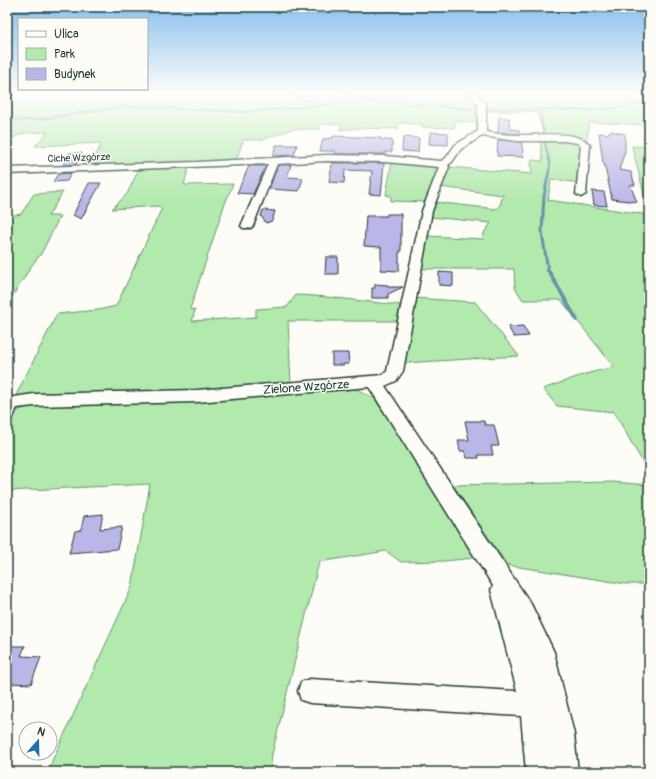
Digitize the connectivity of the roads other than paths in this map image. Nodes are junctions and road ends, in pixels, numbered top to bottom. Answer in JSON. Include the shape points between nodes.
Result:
{"nodes":[{"id":1,"x":480,"y":133,"type":"joint"},
{"id":2,"x":274,"y":160,"type":"junction"},
{"id":3,"x":443,"y":164,"type":"junction"},
{"id":4,"x":7,"y":171,"type":"edge"},
{"id":5,"x":581,"y":194,"type":"dead end"},
{"id":6,"x":247,"y":226,"type":"dead end"},
{"id":7,"x":374,"y":382,"type":"junction"},
{"id":8,"x":8,"y":406,"type":"edge"},
{"id":9,"x":496,"y":572,"type":"junction"},
{"id":10,"x":310,"y":691,"type":"dead end"},
{"id":11,"x":532,"y":704,"type":"junction"},
{"id":12,"x":539,"y":772,"type":"edge"},
{"id":13,"x":565,"y":772,"type":"edge"}],
"edges":[{"from":1,"to":3,"type":"street","via":[[458,147]]},
{"from":1,"to":5,"type":"street","via":[[583,141],[586,145]]},
{"from":2,"to":3,"type":"street","name":"Ciche Wzgórze","via":[[372,159]]},
{"from":2,"to":4,"type":"street","name":"Ciche Wzgórze"},
{"from":2,"to":6,"type":"street"},
{"from":3,"to":7,"type":"street","name":"Zielone Wzgórze","via":[[427,212],[395,371],[389,379]]},
{"from":7,"to":8,"type":"street","name":"Zielone Wzgórze","via":[[197,396],[34,400]]},
{"from":7,"to":9,"type":"street"},
{"from":9,"to":11,"type":"street","via":[[511,617]]},
{"from":9,"to":13,"type":"street","via":[[523,612],[542,652],[561,734]]},
{"from":10,"to":11,"type":"street"},
{"from":11,"to":12,"type":"street"}]}
